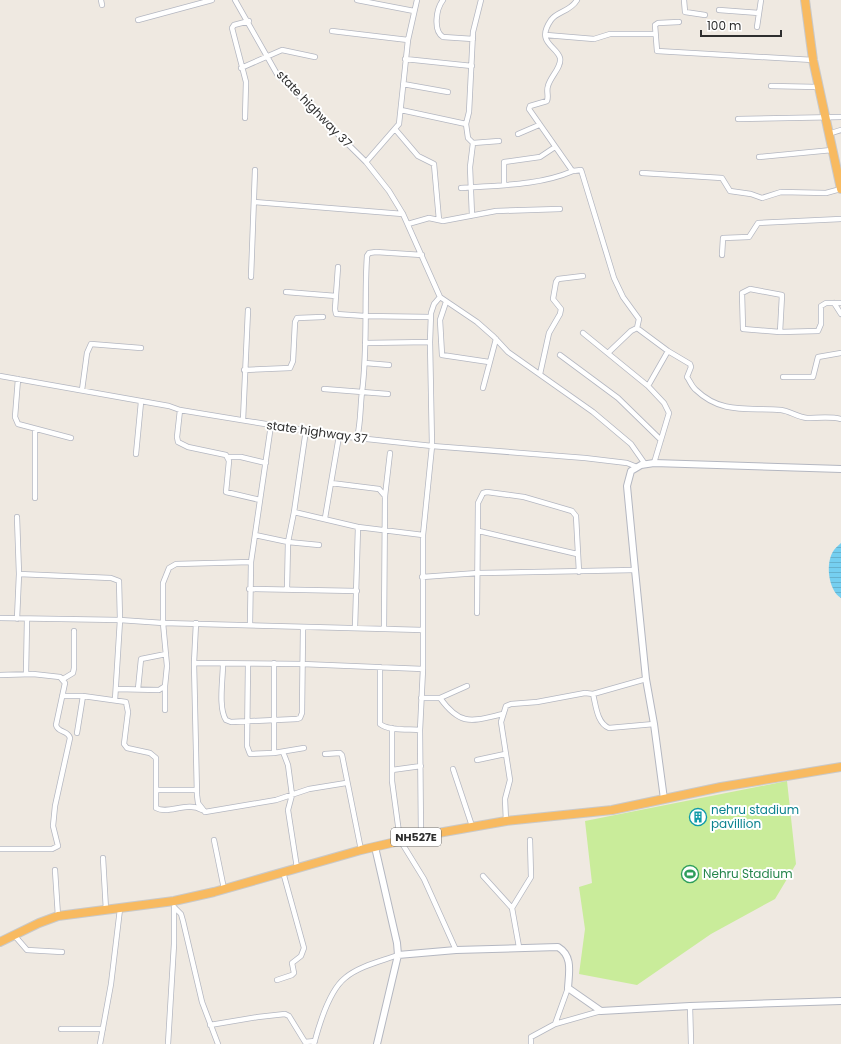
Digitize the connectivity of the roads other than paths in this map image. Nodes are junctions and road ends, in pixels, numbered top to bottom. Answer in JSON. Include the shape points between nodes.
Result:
{"nodes":[{"id":1,"x":212,"y":0,"type":"edge"},
{"id":2,"x":235,"y":0,"type":"edge"},
{"id":3,"x":357,"y":0,"type":"edge"},
{"id":4,"x":417,"y":0,"type":"edge"},
{"id":5,"x":443,"y":0,"type":"edge"},
{"id":6,"x":481,"y":0,"type":"edge"},
{"id":7,"x":577,"y":0,"type":"edge"},
{"id":8,"x":684,"y":0,"type":"edge"},
{"id":9,"x":761,"y":0,"type":"edge"},
{"id":10,"x":805,"y":0,"type":"edge"},
{"id":11,"x":719,"y":10,"type":"dead end"},
{"id":12,"x":414,"y":12,"type":"junction"},
{"id":13,"x":759,"y":13,"type":"junction"},
{"id":14,"x":705,"y":15,"type":"dead end"},
{"id":15,"x":138,"y":20,"type":"dead end"},
{"id":16,"x":249,"y":21,"type":"junction"},
{"id":17,"x":679,"y":22,"type":"dead end"},
{"id":18,"x":757,"y":27,"type":"dead end"},
{"id":19,"x":332,"y":31,"type":"dead end"},
{"id":20,"x":655,"y":34,"type":"junction"},
{"id":21,"x":546,"y":35,"type":"junction"},
{"id":22,"x":473,"y":39,"type":"junction"},
{"id":23,"x":408,"y":40,"type":"junction"},
{"id":24,"x":267,"y":55,"type":"junction"},
{"id":25,"x":315,"y":57,"type":"dead end"},
{"id":26,"x":406,"y":59,"type":"junction"},
{"id":27,"x":813,"y":60,"type":"junction"},
{"id":28,"x":472,"y":66,"type":"junction"},
{"id":29,"x":242,"y":68,"type":"junction"},
{"id":30,"x":404,"y":84,"type":"junction"},
{"id":31,"x":771,"y":86,"type":"dead end"},
{"id":32,"x":818,"y":87,"type":"junction"},
{"id":33,"x":448,"y":92,"type":"dead end"},
{"id":34,"x":401,"y":110,"type":"junction"},
{"id":35,"x":841,"y":117,"type":"edge"},
{"id":36,"x":245,"y":118,"type":"dead end"},
{"id":37,"x":825,"y":118,"type":"junction"},
{"id":38,"x":738,"y":119,"type":"dead end"},
{"id":39,"x":466,"y":124,"type":"junction"},
{"id":40,"x":539,"y":125,"type":"junction"},
{"id":41,"x":395,"y":129,"type":"junction"},
{"id":42,"x":841,"y":130,"type":"edge"},
{"id":43,"x":518,"y":134,"type":"dead end"},
{"id":44,"x":828,"y":134,"type":"junction"},
{"id":45,"x":499,"y":141,"type":"dead end"},
{"id":46,"x":473,"y":143,"type":"junction"},
{"id":47,"x":555,"y":147,"type":"junction"},
{"id":48,"x":832,"y":150,"type":"junction"},
{"id":49,"x":759,"y":157,"type":"dead end"},
{"id":50,"x":366,"y":162,"type":"junction"},
{"id":51,"x":256,"y":170,"type":"dead end"},
{"id":52,"x":573,"y":171,"type":"junction"},
{"id":53,"x":642,"y":173,"type":"dead end"},
{"id":54,"x":504,"y":184,"type":"junction"},
{"id":55,"x":461,"y":188,"type":"dead end"},
{"id":56,"x":470,"y":188,"type":"junction"},
{"id":57,"x":841,"y":189,"type":"edge"},
{"id":58,"x":254,"y":202,"type":"junction"},
{"id":59,"x":560,"y":208,"type":"dead end"},
{"id":60,"x":403,"y":214,"type":"junction"},
{"id":61,"x":472,"y":216,"type":"junction"},
{"id":62,"x":841,"y":219,"type":"edge"},
{"id":63,"x":439,"y":220,"type":"junction"},
{"id":64,"x":408,"y":224,"type":"junction"},
{"id":65,"x":422,"y":255,"type":"junction"},
{"id":66,"x":722,"y":255,"type":"dead end"},
{"id":67,"x":338,"y":268,"type":"dead end"},
{"id":68,"x":583,"y":276,"type":"dead end"},
{"id":69,"x":251,"y":277,"type":"dead end"},
{"id":70,"x":286,"y":292,"type":"dead end"},
{"id":71,"x":336,"y":296,"type":"junction"},
{"id":72,"x":440,"y":297,"type":"junction"},
{"id":73,"x":446,"y":302,"type":"junction"},
{"id":74,"x":834,"y":303,"type":"junction"},
{"id":75,"x":841,"y":303,"type":"edge"},
{"id":76,"x":248,"y":310,"type":"dead end"},
{"id":77,"x":841,"y":314,"type":"edge"},
{"id":78,"x":365,"y":316,"type":"junction"},
{"id":79,"x":323,"y":317,"type":"dead end"},
{"id":80,"x":431,"y":317,"type":"junction"},
{"id":81,"x":637,"y":328,"type":"junction"},
{"id":82,"x":780,"y":332,"type":"junction"},
{"id":83,"x":583,"y":333,"type":"dead end"},
{"id":84,"x":496,"y":339,"type":"junction"},
{"id":85,"x":365,"y":342,"type":"junction"},
{"id":86,"x":430,"y":342,"type":"junction"},
{"id":87,"x":141,"y":348,"type":"dead end"},
{"id":88,"x":668,"y":351,"type":"junction"},
{"id":89,"x":608,"y":353,"type":"junction"},
{"id":90,"x":841,"y":353,"type":"edge"},
{"id":91,"x":560,"y":355,"type":"dead end"},
{"id":92,"x":490,"y":362,"type":"junction"},
{"id":93,"x":365,"y":363,"type":"junction"},
{"id":94,"x":389,"y":365,"type":"dead end"},
{"id":95,"x":244,"y":370,"type":"junction"},
{"id":96,"x":540,"y":374,"type":"junction"},
{"id":97,"x":0,"y":376,"type":"edge"},
{"id":98,"x":783,"y":378,"type":"dead end"},
{"id":99,"x":18,"y":379,"type":"junction"},
{"id":100,"x":648,"y":386,"type":"junction"},
{"id":101,"x":483,"y":388,"type":"dead end"},
{"id":102,"x":324,"y":389,"type":"dead end"},
{"id":103,"x":82,"y":390,"type":"junction"},
{"id":104,"x":362,"y":393,"type":"junction"},
{"id":105,"x":388,"y":394,"type":"dead end"},
{"id":106,"x":141,"y":402,"type":"junction"},
{"id":107,"x":180,"y":410,"type":"junction"},
{"id":108,"x":841,"y":419,"type":"edge"},
{"id":109,"x":243,"y":420,"type":"junction"},
{"id":110,"x":271,"y":425,"type":"junction"},
{"id":111,"x":35,"y":429,"type":"junction"},
{"id":112,"x":306,"y":430,"type":"junction"},
{"id":113,"x":339,"y":436,"type":"junction"},
{"id":114,"x":71,"y":438,"type":"dead end"},
{"id":115,"x":357,"y":438,"type":"junction"},
{"id":116,"x":661,"y":440,"type":"junction"},
{"id":117,"x":432,"y":446,"type":"junction"},
{"id":118,"x":390,"y":453,"type":"dead end"},
{"id":119,"x":136,"y":454,"type":"dead end"},
{"id":120,"x":229,"y":457,"type":"junction"},
{"id":121,"x":266,"y":463,"type":"junction"},
{"id":122,"x":654,"y":463,"type":"junction"},
{"id":123,"x":645,"y":464,"type":"junction"},
{"id":124,"x":637,"y":467,"type":"junction"},
{"id":125,"x":841,"y":469,"type":"edge"},
{"id":126,"x":331,"y":483,"type":"junction"},
{"id":127,"x":385,"y":496,"type":"junction"},
{"id":128,"x":35,"y":498,"type":"dead end"},
{"id":129,"x":260,"y":500,"type":"junction"},
{"id":130,"x":294,"y":512,"type":"junction"},
{"id":131,"x":17,"y":517,"type":"dead end"},
{"id":132,"x":325,"y":518,"type":"junction"},
{"id":133,"x":358,"y":527,"type":"junction"},
{"id":134,"x":385,"y":531,"type":"junction"},
{"id":135,"x":479,"y":531,"type":"junction"},
{"id":136,"x":255,"y":535,"type":"junction"},
{"id":137,"x":423,"y":535,"type":"junction"},
{"id":138,"x":288,"y":542,"type":"junction"},
{"id":139,"x":319,"y":545,"type":"dead end"},
{"id":140,"x":577,"y":554,"type":"junction"},
{"id":141,"x":251,"y":562,"type":"junction"},
{"id":142,"x":635,"y":570,"type":"junction"},
{"id":143,"x":579,"y":572,"type":"junction"},
{"id":144,"x":478,"y":573,"type":"junction"},
{"id":145,"x":19,"y":574,"type":"junction"},
{"id":146,"x":422,"y":577,"type":"junction"},
{"id":147,"x":250,"y":589,"type":"junction"},
{"id":148,"x":287,"y":590,"type":"junction"},
{"id":149,"x":357,"y":591,"type":"junction"},
{"id":150,"x":478,"y":613,"type":"dead end"},
{"id":151,"x":0,"y":618,"type":"edge"},
{"id":152,"x":17,"y":619,"type":"junction"},
{"id":153,"x":28,"y":619,"type":"junction"},
{"id":154,"x":120,"y":620,"type":"junction"},
{"id":155,"x":163,"y":623,"type":"junction"},
{"id":156,"x":196,"y":623,"type":"junction"},
{"id":157,"x":250,"y":625,"type":"junction"},
{"id":158,"x":304,"y":628,"type":"junction"},
{"id":159,"x":355,"y":628,"type":"junction"},
{"id":160,"x":384,"y":629,"type":"junction"},
{"id":161,"x":423,"y":630,"type":"junction"},
{"id":162,"x":74,"y":631,"type":"dead end"},
{"id":163,"x":166,"y":654,"type":"junction"},
{"id":164,"x":194,"y":663,"type":"junction"},
{"id":165,"x":223,"y":664,"type":"junction"},
{"id":166,"x":248,"y":664,"type":"junction"},
{"id":167,"x":274,"y":664,"type":"junction"},
{"id":168,"x":302,"y":664,"type":"junction"},
{"id":169,"x":380,"y":667,"type":"junction"},
{"id":170,"x":423,"y":669,"type":"junction"},
{"id":171,"x":26,"y":674,"type":"junction"},
{"id":172,"x":0,"y":675,"type":"edge"},
{"id":173,"x":63,"y":679,"type":"junction"},
{"id":174,"x":646,"y":679,"type":"junction"},
{"id":175,"x":165,"y":686,"type":"junction"},
{"id":176,"x":467,"y":686,"type":"dead end"},
{"id":177,"x":117,"y":689,"type":"junction"},
{"id":178,"x":138,"y":689,"type":"junction"},
{"id":179,"x":593,"y":694,"type":"junction"},
{"id":180,"x":62,"y":696,"type":"junction"},
{"id":181,"x":83,"y":696,"type":"junction"},
{"id":182,"x":421,"y":698,"type":"junction"},
{"id":183,"x":440,"y":698,"type":"junction"},
{"id":184,"x":115,"y":700,"type":"junction"},
{"id":185,"x":164,"y":710,"type":"dead end"},
{"id":186,"x":503,"y":714,"type":"junction"},
{"id":187,"x":247,"y":720,"type":"junction"},
{"id":188,"x":274,"y":721,"type":"junction"},
{"id":189,"x":654,"y":724,"type":"junction"},
{"id":190,"x":392,"y":728,"type":"junction"},
{"id":191,"x":420,"y":730,"type":"junction"},
{"id":192,"x":77,"y":733,"type":"dead end"},
{"id":193,"x":304,"y":748,"type":"dead end"},
{"id":194,"x":283,"y":752,"type":"junction"},
{"id":195,"x":274,"y":753,"type":"junction"},
{"id":196,"x":325,"y":754,"type":"dead end"},
{"id":197,"x":506,"y":754,"type":"junction"},
{"id":198,"x":477,"y":760,"type":"dead end"},
{"id":199,"x":421,"y":766,"type":"junction"},
{"id":200,"x":841,"y":767,"type":"edge"},
{"id":201,"x":453,"y":768,"type":"dead end"},
{"id":202,"x":392,"y":770,"type":"junction"},
{"id":203,"x":346,"y":783,"type":"junction"},
{"id":204,"x":156,"y":790,"type":"junction"},
{"id":205,"x":197,"y":790,"type":"junction"},
{"id":206,"x":292,"y":795,"type":"junction"},
{"id":207,"x":664,"y":800,"type":"junction"},
{"id":208,"x":205,"y":812,"type":"junction"},
{"id":209,"x":506,"y":821,"type":"junction"},
{"id":210,"x":472,"y":826,"type":"junction"},
{"id":211,"x":421,"y":836,"type":"junction"},
{"id":212,"x":214,"y":840,"type":"dead end"},
{"id":213,"x":400,"y":840,"type":"junction"},
{"id":214,"x":530,"y":840,"type":"dead end"},
{"id":215,"x":375,"y":847,"type":"junction"},
{"id":216,"x":0,"y":849,"type":"edge"},
{"id":217,"x":361,"y":850,"type":"junction"},
{"id":218,"x":103,"y":858,"type":"dead end"},
{"id":219,"x":297,"y":868,"type":"junction"},
{"id":220,"x":55,"y":870,"type":"dead end"},
{"id":221,"x":283,"y":872,"type":"junction"},
{"id":222,"x":483,"y":876,"type":"dead end"},
{"id":223,"x":224,"y":889,"type":"junction"},
{"id":224,"x":174,"y":904,"type":"junction"},
{"id":225,"x":512,"y":908,"type":"junction"},
{"id":226,"x":120,"y":909,"type":"junction"},
{"id":227,"x":106,"y":910,"type":"junction"},
{"id":228,"x":58,"y":916,"type":"junction"},
{"id":229,"x":14,"y":935,"type":"junction"},
{"id":230,"x":0,"y":942,"type":"edge"},
{"id":231,"x":519,"y":947,"type":"junction"},
{"id":232,"x":456,"y":950,"type":"junction"},
{"id":233,"x":62,"y":952,"type":"dead end"},
{"id":234,"x":398,"y":954,"type":"junction"},
{"id":235,"x":277,"y":980,"type":"dead end"},
{"id":236,"x":568,"y":988,"type":"junction"},
{"id":237,"x":841,"y":1001,"type":"edge"},
{"id":238,"x":690,"y":1006,"type":"junction"},
{"id":239,"x":601,"y":1011,"type":"junction"},
{"id":240,"x":554,"y":1024,"type":"junction"},
{"id":241,"x":210,"y":1025,"type":"junction"},
{"id":242,"x":61,"y":1029,"type":"dead end"},
{"id":243,"x":102,"y":1029,"type":"junction"},
{"id":244,"x":314,"y":1042,"type":"edge"},
{"id":245,"x":100,"y":1044,"type":"edge"},
{"id":246,"x":168,"y":1044,"type":"edge"},
{"id":247,"x":218,"y":1044,"type":"edge"},
{"id":248,"x":377,"y":1044,"type":"edge"},
{"id":249,"x":531,"y":1044,"type":"edge"},
{"id":250,"x":691,"y":1044,"type":"edge"}],
"edges":[{"from":1,"to":15,"type":"street"},
{"from":2,"to":16,"type":"street","name":"state highway 37"},
{"from":3,"to":12,"type":"street"},
{"from":4,"to":12,"type":"street"},
{"from":5,"to":22,"type":"street","via":[[438,9],[440,34],[444,37]]},
{"from":6,"to":22,"type":"street","via":[[473,26]]},
{"from":7,"to":21,"type":"street","via":[[570,8],[552,19]]},
{"from":8,"to":14,"type":"street","via":[[685,12]]},
{"from":9,"to":13,"type":"street"},
{"from":10,"to":27,"type":"highway"},
{"from":11,"to":13,"type":"street"},
{"from":12,"to":23,"type":"street"},
{"from":13,"to":18,"type":"street"},
{"from":16,"to":24,"type":"street","name":"state highway 37"},
{"from":16,"to":29,"type":"street","via":[[234,25],[232,28]]},
{"from":17,"to":20,"type":"street","via":[[658,23],[654,28]]},
{"from":19,"to":23,"type":"street"},
{"from":20,"to":21,"type":"street","via":[[610,34],[594,38]]},
{"from":20,"to":27,"type":"street","via":[[656,48],[661,53]]},
{"from":21,"to":40,"type":"street","via":[[547,43],[560,56],[560,62],[548,86],[548,101],[529,107],[529,112]]},
{"from":22,"to":28,"type":"street"},
{"from":23,"to":26,"type":"street"},
{"from":24,"to":25,"type":"street","via":[[282,50]]},
{"from":24,"to":29,"type":"street"},
{"from":24,"to":50,"type":"street","name":"state highway 37","via":[[277,74],[287,85]]},
{"from":26,"to":28,"type":"street"},
{"from":26,"to":30,"type":"street"},
{"from":27,"to":32,"type":"highway"},
{"from":28,"to":39,"type":"street"},
{"from":29,"to":36,"type":"street","via":[[246,86]]},
{"from":30,"to":33,"type":"street"},
{"from":30,"to":34,"type":"street"},
{"from":31,"to":32,"type":"street"},
{"from":32,"to":37,"type":"highway"},
{"from":34,"to":39,"type":"street"},
{"from":34,"to":41,"type":"street","via":[[399,124]]},
{"from":35,"to":37,"type":"street"},
{"from":37,"to":38,"type":"street"},
{"from":37,"to":44,"type":"highway"},
{"from":39,"to":46,"type":"street","via":[[468,138]]},
{"from":40,"to":43,"type":"street"},
{"from":40,"to":47,"type":"street"},
{"from":41,"to":50,"type":"street"},
{"from":41,"to":63,"type":"street","via":[[418,156],[434,164]]},
{"from":42,"to":44,"type":"street"},
{"from":44,"to":48,"type":"highway"},
{"from":45,"to":46,"type":"street"},
{"from":46,"to":56,"type":"street"},
{"from":47,"to":52,"type":"street"},
{"from":47,"to":54,"type":"street","via":[[540,157],[504,162]]},
{"from":48,"to":49,"type":"street"},
{"from":48,"to":57,"type":"highway"},
{"from":50,"to":60,"type":"street","name":"state highway 37"},
{"from":51,"to":58,"type":"street"},
{"from":52,"to":54,"type":"street","via":[[549,180]]},
{"from":52,"to":81,"type":"street","via":[[581,170],[614,278],[623,297],[640,319]]},
{"from":53,"to":57,"type":"street","via":[[722,178],[730,191],[762,198],[781,192],[826,193]]},
{"from":54,"to":56,"type":"street"},
{"from":55,"to":56,"type":"street"},
{"from":56,"to":61,"type":"street"},
{"from":58,"to":60,"type":"street"},
{"from":58,"to":69,"type":"street"},
{"from":59,"to":61,"type":"street","via":[[496,211]]},
{"from":60,"to":64,"type":"street","name":"state highway 37"},
{"from":61,"to":63,"type":"street"},
{"from":62,"to":66,"type":"street","via":[[758,222],[749,237],[724,238]]},
{"from":63,"to":64,"type":"street","via":[[429,218]]},
{"from":64,"to":65,"type":"street","name":"state highway 37"},
{"from":65,"to":72,"type":"street","name":"state highway 37"},
{"from":65,"to":78,"type":"street","via":[[369,253],[366,262]]},
{"from":67,"to":71,"type":"street"},
{"from":68,"to":96,"type":"street","via":[[558,279],[556,282],[553,298],[560,309],[560,314],[549,333]]},
{"from":70,"to":71,"type":"street"},
{"from":71,"to":78,"type":"street","via":[[336,314]]},
{"from":72,"to":73,"type":"street","name":"state highway 37"},
{"from":72,"to":80,"type":"street","via":[[432,308]]},
{"from":73,"to":84,"type":"street","name":"state highway 37","via":[[477,322]]},
{"from":73,"to":92,"type":"street","via":[[440,320],[442,355]]},
{"from":74,"to":75,"type":"street"},
{"from":74,"to":77,"type":"street"},
{"from":74,"to":82,"type":"street","via":[[821,306],[821,324],[818,331]]},
{"from":76,"to":95,"type":"street"},
{"from":78,"to":80,"type":"street"},
{"from":78,"to":85,"type":"street"},
{"from":79,"to":95,"type":"street","via":[[297,318],[293,361],[290,368]]},
{"from":80,"to":86,"type":"street"},
{"from":81,"to":88,"type":"street"},
{"from":81,"to":89,"type":"street"},
{"from":82,"to":82,"type":"street","via":[[743,329],[742,293],[750,289],[782,295]]},
{"from":83,"to":89,"type":"street"},
{"from":84,"to":92,"type":"street"},
{"from":84,"to":96,"type":"street","name":"state highway 37","via":[[508,352]]},
{"from":85,"to":86,"type":"street"},
{"from":85,"to":93,"type":"street"},
{"from":86,"to":117,"type":"street"},
{"from":87,"to":103,"type":"street","via":[[91,344],[87,353]]},
{"from":88,"to":100,"type":"street"},
{"from":88,"to":108,"type":"street","via":[[690,364],[687,377],[695,390],[729,408],[786,410],[799,417]]},
{"from":89,"to":100,"type":"street"},
{"from":90,"to":98,"type":"street","via":[[818,357],[813,377]]},
{"from":91,"to":116,"type":"street","via":[[622,402]]},
{"from":92,"to":101,"type":"street"},
{"from":93,"to":94,"type":"street"},
{"from":93,"to":104,"type":"street"},
{"from":95,"to":109,"type":"street"},
{"from":96,"to":123,"type":"street","name":"state highway 37","via":[[624,438]]},
{"from":97,"to":99,"type":"street","name":"state highway 37"},
{"from":99,"to":103,"type":"street","name":"state highway 37"},
{"from":99,"to":111,"type":"street","via":[[15,417],[21,426]]},
{"from":100,"to":116,"type":"street","via":[[668,409],[668,419]]},
{"from":102,"to":104,"type":"street"},
{"from":103,"to":106,"type":"street","name":"state highway 37"},
{"from":104,"to":105,"type":"street"},
{"from":104,"to":115,"type":"street","via":[[361,422]]},
{"from":106,"to":107,"type":"street","name":"state highway 37"},
{"from":106,"to":119,"type":"street"},
{"from":107,"to":109,"type":"street","name":"state highway 37"},
{"from":107,"to":120,"type":"street","via":[[178,442]]},
{"from":109,"to":110,"type":"street","name":"state highway 37"},
{"from":110,"to":112,"type":"street","name":"state highway 37"},
{"from":110,"to":121,"type":"street"},
{"from":111,"to":114,"type":"street"},
{"from":111,"to":128,"type":"street"},
{"from":112,"to":113,"type":"street","name":"state highway 37"},
{"from":112,"to":130,"type":"street"},
{"from":113,"to":115,"type":"street","name":"state highway 37"},
{"from":113,"to":126,"type":"street"},
{"from":115,"to":117,"type":"street","name":"state highway 37"},
{"from":116,"to":122,"type":"street"},
{"from":117,"to":124,"type":"street","name":"state highway 37","via":[[585,458],[627,463]]},
{"from":117,"to":137,"type":"street"},
{"from":118,"to":127,"type":"street"},
{"from":120,"to":121,"type":"street"},
{"from":120,"to":129,"type":"street","via":[[226,492]]},
{"from":121,"to":129,"type":"street"},
{"from":122,"to":123,"type":"street"},
{"from":122,"to":125,"type":"street"},
{"from":123,"to":124,"type":"street"},
{"from":124,"to":142,"type":"street","via":[[631,471],[627,486]]},
{"from":126,"to":127,"type":"street","via":[[379,490]]},
{"from":126,"to":132,"type":"street"},
{"from":127,"to":134,"type":"street"},
{"from":129,"to":136,"type":"street"},
{"from":130,"to":132,"type":"street"},
{"from":130,"to":138,"type":"street"},
{"from":131,"to":145,"type":"street"},
{"from":132,"to":133,"type":"street"},
{"from":133,"to":134,"type":"street"},
{"from":133,"to":149,"type":"street"},
{"from":134,"to":137,"type":"street"},
{"from":134,"to":160,"type":"street"},
{"from":135,"to":140,"type":"street"},
{"from":135,"to":140,"type":"street","via":[[478,503],[483,493],[524,497],[572,511],[576,516]]},
{"from":135,"to":144,"type":"street"},
{"from":136,"to":138,"type":"street"},
{"from":136,"to":141,"type":"street"},
{"from":137,"to":146,"type":"street"},
{"from":138,"to":139,"type":"street"},
{"from":138,"to":148,"type":"street"},
{"from":140,"to":143,"type":"street"},
{"from":141,"to":147,"type":"street"},
{"from":141,"to":155,"type":"street","via":[[176,564],[169,568],[163,583]]},
{"from":142,"to":143,"type":"street"},
{"from":142,"to":174,"type":"street"},
{"from":143,"to":144,"type":"street"},
{"from":144,"to":146,"type":"street"},
{"from":144,"to":150,"type":"street"},
{"from":145,"to":152,"type":"street"},
{"from":145,"to":154,"type":"street","via":[[116,579],[120,584]]},
{"from":146,"to":161,"type":"street"},
{"from":147,"to":148,"type":"street"},
{"from":147,"to":157,"type":"street"},
{"from":148,"to":149,"type":"street"},
{"from":149,"to":159,"type":"street"},
{"from":151,"to":152,"type":"street"},
{"from":152,"to":153,"type":"street"},
{"from":153,"to":154,"type":"street"},
{"from":153,"to":171,"type":"street"},
{"from":154,"to":155,"type":"street"},
{"from":154,"to":177,"type":"street"},
{"from":155,"to":156,"type":"street"},
{"from":155,"to":163,"type":"street"},
{"from":156,"to":157,"type":"street"},
{"from":156,"to":164,"type":"street"},
{"from":157,"to":158,"type":"street"},
{"from":158,"to":159,"type":"street"},
{"from":158,"to":168,"type":"street"},
{"from":159,"to":160,"type":"street"},
{"from":160,"to":161,"type":"street"},
{"from":161,"to":170,"type":"street"},
{"from":162,"to":173,"type":"street","via":[[74,670]]},
{"from":163,"to":175,"type":"street"},
{"from":163,"to":178,"type":"street","via":[[141,658]]},
{"from":164,"to":165,"type":"street"},
{"from":164,"to":205,"type":"street"},
{"from":165,"to":166,"type":"street"},
{"from":165,"to":187,"type":"street","via":[[223,715],[231,722]]},
{"from":166,"to":167,"type":"street"},
{"from":166,"to":187,"type":"street"},
{"from":167,"to":168,"type":"street"},
{"from":167,"to":188,"type":"street"},
{"from":168,"to":169,"type":"street"},
{"from":168,"to":188,"type":"street","via":[[302,716],[297,720]]},
{"from":169,"to":170,"type":"street"},
{"from":169,"to":190,"type":"street","via":[[379,720],[383,726]]},
{"from":170,"to":182,"type":"street"},
{"from":171,"to":172,"type":"street"},
{"from":171,"to":173,"type":"street"},
{"from":173,"to":180,"type":"street","via":[[65,683]]},
{"from":174,"to":179,"type":"street"},
{"from":174,"to":189,"type":"street"},
{"from":175,"to":178,"type":"street","via":[[159,690]]},
{"from":175,"to":185,"type":"street"},
{"from":176,"to":183,"type":"street"},
{"from":177,"to":178,"type":"street"},
{"from":177,"to":184,"type":"street"},
{"from":179,"to":186,"type":"street","via":[[511,704],[506,706]]},
{"from":179,"to":189,"type":"street","via":[[600,719],[609,728]]},
{"from":180,"to":181,"type":"street"},
{"from":180,"to":216,"type":"street","via":[[56,725],[70,738],[53,826],[58,846],[52,849]]},
{"from":181,"to":184,"type":"street"},
{"from":181,"to":192,"type":"street"},
{"from":182,"to":183,"type":"street"},
{"from":182,"to":191,"type":"street"},
{"from":183,"to":186,"type":"street","via":[[447,708],[462,719],[484,719]]},
{"from":184,"to":204,"type":"street","via":[[123,700],[127,705],[125,747],[150,753],[156,758]]},
{"from":186,"to":197,"type":"street","via":[[502,730]]},
{"from":187,"to":188,"type":"street"},
{"from":187,"to":195,"type":"street","via":[[247,746],[250,754]]},
{"from":188,"to":195,"type":"street"},
{"from":189,"to":207,"type":"street"},
{"from":190,"to":191,"type":"street"},
{"from":190,"to":202,"type":"street"},
{"from":191,"to":199,"type":"street"},
{"from":193,"to":194,"type":"street"},
{"from":194,"to":195,"type":"street"},
{"from":194,"to":206,"type":"street","via":[[288,765]]},
{"from":196,"to":203,"type":"street","via":[[337,752],[342,755]]},
{"from":197,"to":198,"type":"street"},
{"from":197,"to":209,"type":"street","via":[[510,780],[505,799]]},
{"from":199,"to":202,"type":"street"},
{"from":199,"to":211,"type":"street"},
{"from":200,"to":207,"type":"highway","number":"NH527E","via":[[721,787]]},
{"from":201,"to":210,"type":"street"},
{"from":202,"to":213,"type":"street"},
{"from":203,"to":206,"type":"street","via":[[309,789]]},
{"from":203,"to":217,"type":"street"},
{"from":204,"to":205,"type":"street"},
{"from":204,"to":208,"type":"street","via":[[156,808],[160,810],[189,806]]},
{"from":205,"to":208,"type":"street","via":[[198,803]]},
{"from":206,"to":208,"type":"street"},
{"from":206,"to":219,"type":"street","via":[[288,810]]},
{"from":207,"to":209,"type":"highway","number":"NH527E","via":[[612,810]]},
{"from":209,"to":210,"type":"highway","number":"NH527E"},
{"from":210,"to":211,"type":"highway","number":"NH527E"},
{"from":211,"to":213,"type":"highway","number":"NH527E"},
{"from":212,"to":223,"type":"street"},
{"from":213,"to":215,"type":"highway","number":"NH527E"},
{"from":213,"to":232,"type":"street","via":[[424,879]]},
{"from":214,"to":225,"type":"street","via":[[531,877]]},
{"from":215,"to":217,"type":"highway","number":"NH527E"},
{"from":215,"to":234,"type":"street"},
{"from":217,"to":219,"type":"highway","number":"NH527E"},
{"from":218,"to":227,"type":"street"},
{"from":219,"to":221,"type":"highway","number":"NH527E"},
{"from":220,"to":228,"type":"street"},
{"from":221,"to":223,"type":"highway","number":"NH527E"},
{"from":221,"to":235,"type":"street","via":[[304,948],[301,956],[292,963],[292,975]]},
{"from":222,"to":225,"type":"street"},
{"from":223,"to":224,"type":"highway","number":"NH527E"},
{"from":224,"to":226,"type":"highway","number":"NH527E"},
{"from":224,"to":241,"type":"street","via":[[181,914]]},
{"from":224,"to":246,"type":"street"},
{"from":225,"to":231,"type":"street"},
{"from":226,"to":227,"type":"highway","number":"NH527E"},
{"from":226,"to":243,"type":"street","via":[[111,984]]},
{"from":227,"to":228,"type":"highway","number":"NH527E"},
{"from":228,"to":229,"type":"highway","number":"NH527E","via":[[39,922]]},
{"from":229,"to":230,"type":"highway","number":"NH527E"},
{"from":229,"to":233,"type":"street","via":[[27,950]]},
{"from":231,"to":232,"type":"street"},
{"from":231,"to":236,"type":"street","via":[[549,946],[565,951],[569,960]]},
{"from":232,"to":234,"type":"street"},
{"from":234,"to":244,"type":"street","via":[[345,978],[338,986]]},
{"from":234,"to":248,"type":"street"},
{"from":236,"to":239,"type":"street"},
{"from":236,"to":240,"type":"street"},
{"from":237,"to":238,"type":"street"},
{"from":238,"to":239,"type":"street"},
{"from":238,"to":250,"type":"street"},
{"from":239,"to":240,"type":"street"},
{"from":240,"to":249,"type":"street","via":[[531,1037]]},
{"from":241,"to":244,"type":"street","via":[[285,1014],[289,1016],[305,1042]]},
{"from":241,"to":247,"type":"street"},
{"from":242,"to":243,"type":"street"},
{"from":243,"to":245,"type":"street"}]}
